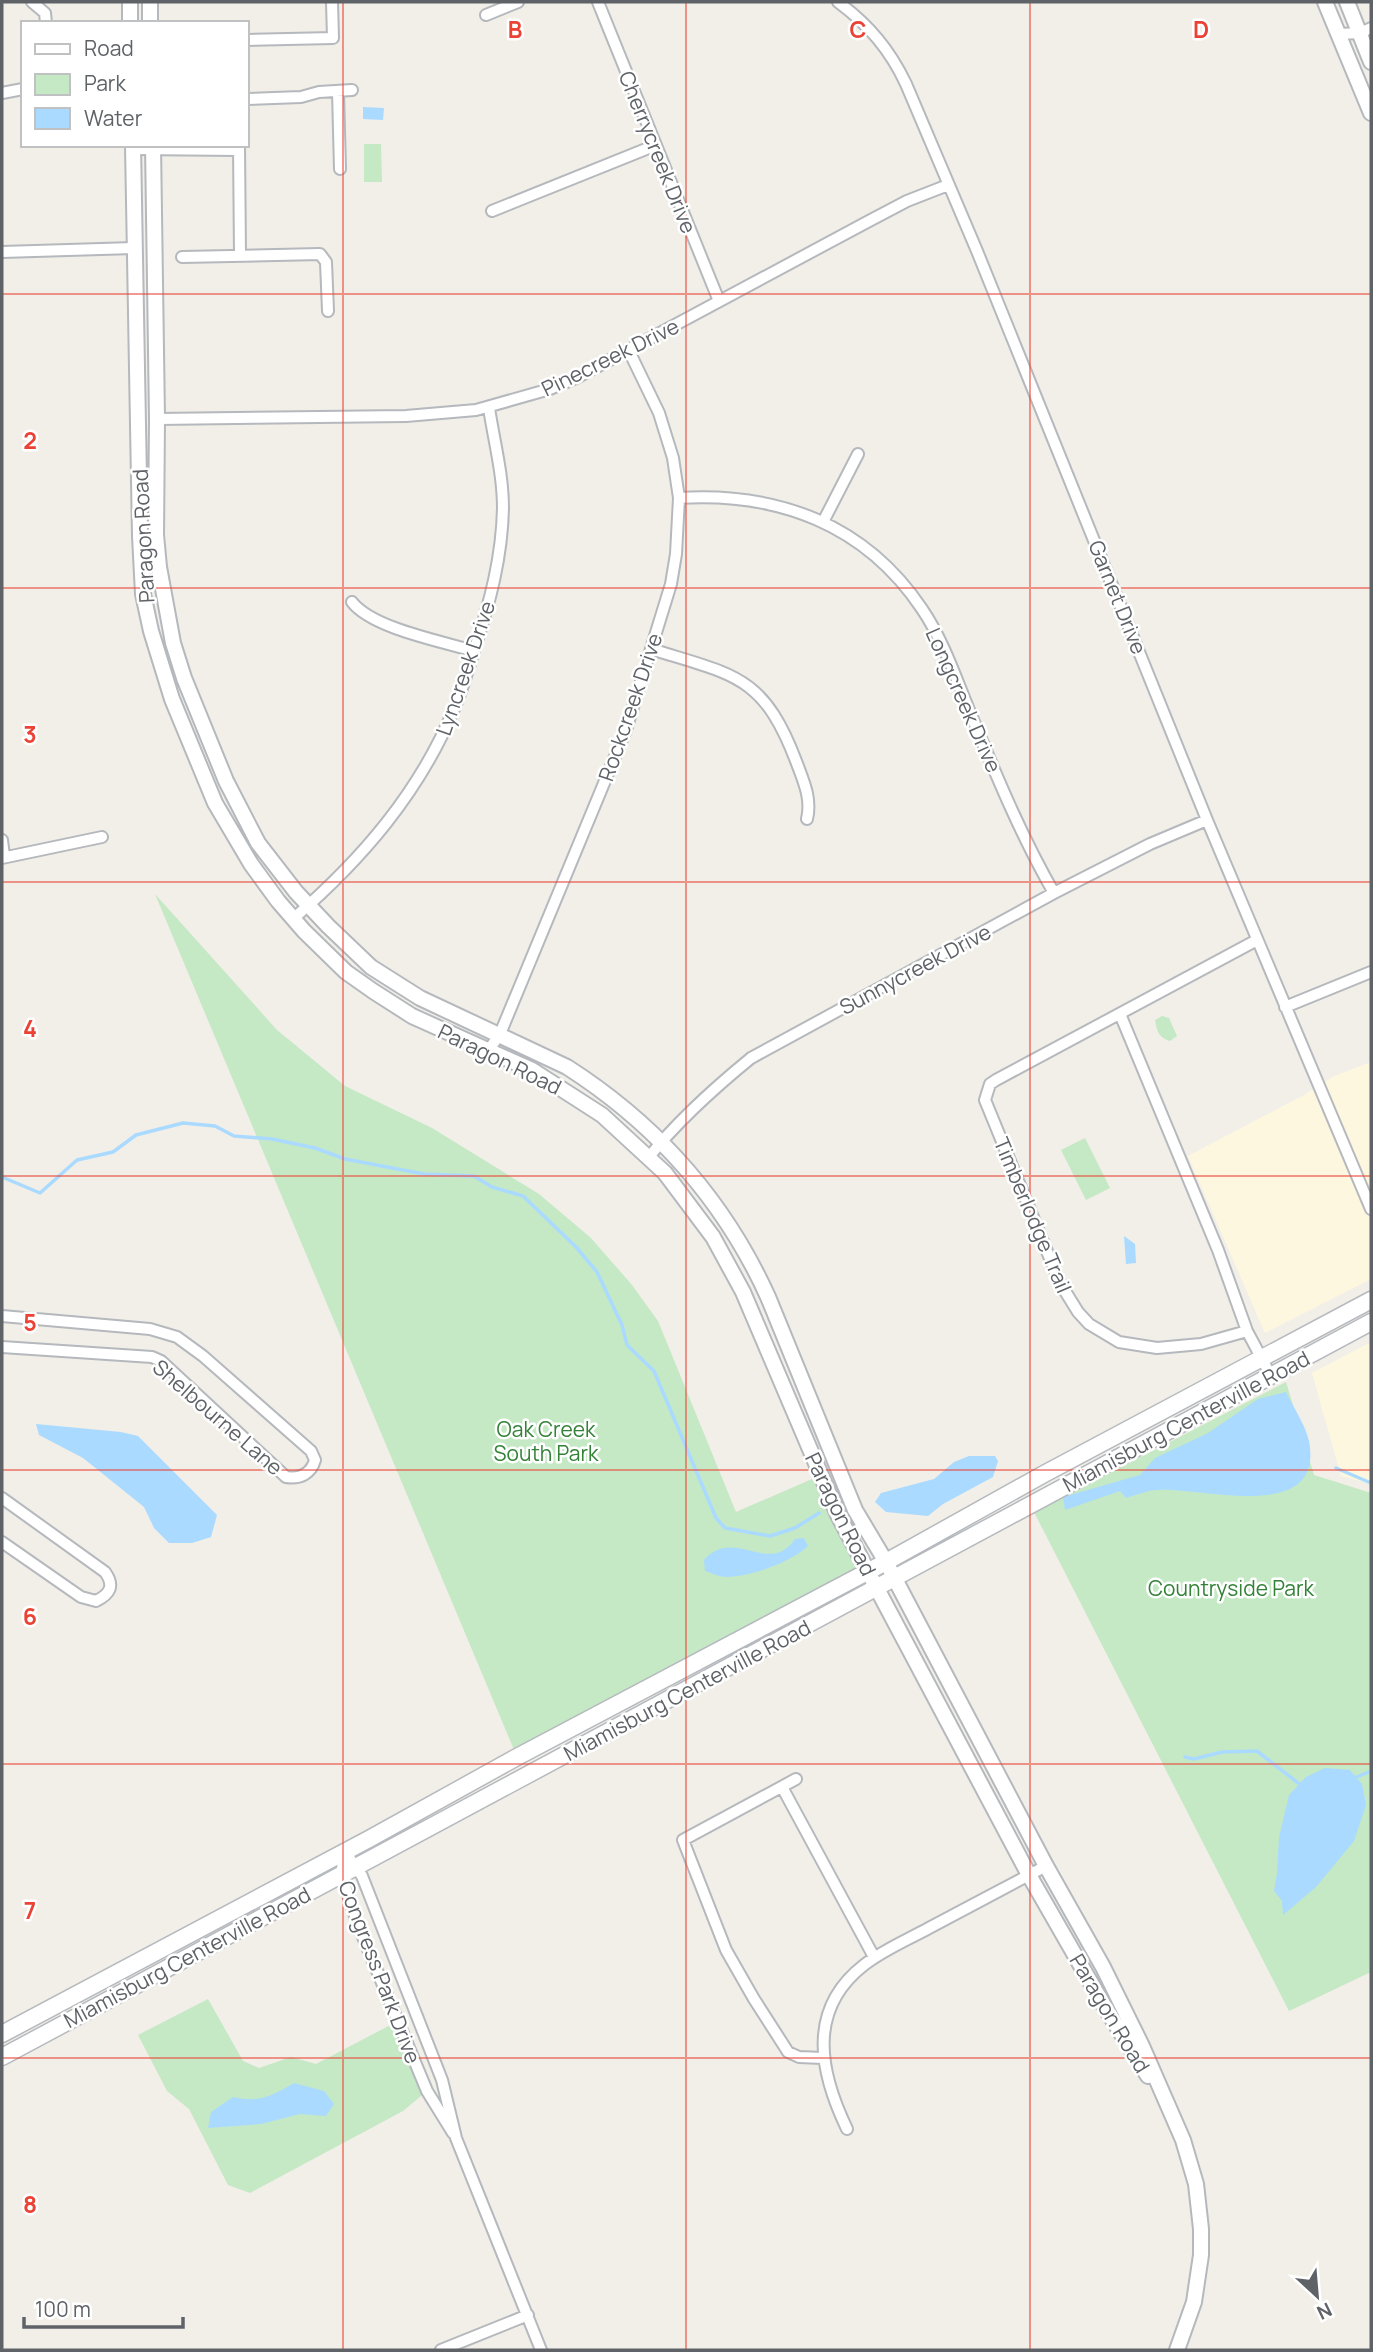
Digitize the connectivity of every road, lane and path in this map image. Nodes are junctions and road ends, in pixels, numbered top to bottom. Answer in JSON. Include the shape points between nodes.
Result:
{"nodes":[{"id":1,"x":32,"y":2,"type":"edge"},
{"id":2,"x":130,"y":2,"type":"edge"},
{"id":3,"x":150,"y":2,"type":"edge"},
{"id":4,"x":332,"y":2,"type":"edge"},
{"id":5,"x":518,"y":2,"type":"edge"},
{"id":6,"x":598,"y":2,"type":"edge"},
{"id":7,"x":838,"y":2,"type":"edge"},
{"id":8,"x":1325,"y":2,"type":"edge"},
{"id":9,"x":1347,"y":2,"type":"edge"},
{"id":10,"x":486,"y":15,"type":"dead end"},
{"id":11,"x":46,"y":21,"type":"edge"},
{"id":12,"x":130,"y":21,"type":"edge"},
{"id":13,"x":150,"y":21,"type":"edge"},
{"id":14,"x":1365,"y":31,"type":"edge"},
{"id":15,"x":1339,"y":34,"type":"junction"},
{"id":16,"x":248,"y":40,"type":"edge"},
{"id":17,"x":1371,"y":62,"type":"edge"},
{"id":18,"x":21,"y":89,"type":"edge"},
{"id":19,"x":352,"y":90,"type":"dead end"},
{"id":20,"x":338,"y":91,"type":"junction"},
{"id":21,"x":2,"y":93,"type":"edge"},
{"id":22,"x":248,"y":99,"type":"edge"},
{"id":23,"x":1371,"y":113,"type":"edge"},
{"id":24,"x":656,"y":145,"type":"junction"},
{"id":25,"x":133,"y":147,"type":"edge"},
{"id":26,"x":153,"y":148,"type":"edge"},
{"id":27,"x":239,"y":148,"type":"edge"},
{"id":28,"x":340,"y":169,"type":"dead end"},
{"id":29,"x":948,"y":185,"type":"junction"},
{"id":30,"x":492,"y":211,"type":"dead end"},
{"id":31,"x":134,"y":248,"type":"junction"},
{"id":32,"x":2,"y":252,"type":"edge"},
{"id":33,"x":240,"y":255,"type":"junction"},
{"id":34,"x":182,"y":257,"type":"dead end"},
{"id":35,"x":719,"y":301,"type":"junction"},
{"id":36,"x":328,"y":310,"type":"dead end"},
{"id":37,"x":629,"y":351,"type":"junction"},
{"id":38,"x":489,"y":408,"type":"junction"},
{"id":39,"x":157,"y":419,"type":"junction"},
{"id":40,"x":858,"y":454,"type":"dead end"},
{"id":41,"x":679,"y":498,"type":"junction"},
{"id":42,"x":823,"y":523,"type":"junction"},
{"id":43,"x":352,"y":602,"type":"dead end"},
{"id":44,"x":651,"y":649,"type":"junction"},
{"id":45,"x":474,"y":652,"type":"junction"},
{"id":46,"x":807,"y":819,"type":"dead end"},
{"id":47,"x":1207,"y":820,"type":"junction"},
{"id":48,"x":102,"y":837,"type":"dead end"},
{"id":49,"x":2,"y":840,"type":"edge"},
{"id":50,"x":3,"y":857,"type":"edge"},
{"id":51,"x":1054,"y":893,"type":"junction"},
{"id":52,"x":309,"y":905,"type":"junction"},
{"id":53,"x":293,"y":918,"type":"junction"},
{"id":54,"x":1257,"y":940,"type":"junction"},
{"id":55,"x":1371,"y":972,"type":"edge"},
{"id":56,"x":1285,"y":1007,"type":"junction"},
{"id":57,"x":1120,"y":1014,"type":"junction"},
{"id":58,"x":500,"y":1034,"type":"junction"},
{"id":59,"x":488,"y":1051,"type":"junction"},
{"id":60,"x":662,"y":1141,"type":"junction"},
{"id":61,"x":649,"y":1157,"type":"junction"},
{"id":62,"x":1371,"y":1209,"type":"edge"},
{"id":63,"x":1371,"y":1300,"type":"edge"},
{"id":64,"x":2,"y":1316,"type":"edge"},
{"id":65,"x":1371,"y":1322,"type":"edge"},
{"id":66,"x":1247,"y":1331,"type":"junction"},
{"id":67,"x":2,"y":1347,"type":"edge"},
{"id":68,"x":1262,"y":1358,"type":"junction"},
{"id":69,"x":1271,"y":1376,"type":"junction"},
{"id":70,"x":1087,"y":1451,"type":"junction"},
{"id":71,"x":1097,"y":1469,"type":"junction"},
{"id":72,"x":2,"y":1498,"type":"edge"},
{"id":73,"x":2,"y":1542,"type":"edge"},
{"id":74,"x":886,"y":1562,"type":"junction"},
{"id":75,"x":868,"y":1571,"type":"junction"},
{"id":76,"x":894,"y":1577,"type":"junction"},
{"id":77,"x":877,"y":1587,"type":"junction"},
{"id":78,"x":655,"y":1685,"type":"junction"},
{"id":79,"x":664,"y":1702,"type":"junction"},
{"id":80,"x":796,"y":1779,"type":"dead end"},
{"id":81,"x":782,"y":1787,"type":"junction"},
{"id":82,"x":345,"y":1852,"type":"junction"},
{"id":83,"x":356,"y":1866,"type":"junction"},
{"id":84,"x":1046,"y":1866,"type":"junction"},
{"id":85,"x":341,"y":1874,"type":"junction"},
{"id":86,"x":1029,"y":1875,"type":"junction"},
{"id":87,"x":170,"y":1946,"type":"junction"},
{"id":88,"x":1095,"y":1953,"type":"junction"},
{"id":89,"x":874,"y":1957,"type":"junction"},
{"id":90,"x":178,"y":1962,"type":"junction"},
{"id":91,"x":1078,"y":1962,"type":"junction"},
{"id":92,"x":2,"y":2034,"type":"edge"},
{"id":93,"x":2,"y":2057,"type":"edge"},
{"id":94,"x":823,"y":2058,"type":"junction"},
{"id":95,"x":1172,"y":2113,"type":"junction"},
{"id":96,"x":847,"y":2129,"type":"dead end"},
{"id":97,"x":456,"y":2138,"type":"junction"},
{"id":98,"x":528,"y":2315,"type":"junction"},
{"id":99,"x":441,"y":2350,"type":"edge"},
{"id":100,"x":541,"y":2350,"type":"edge"},
{"id":101,"x":1177,"y":2350,"type":"edge"}],
"edges":[{"from":1,"to":11,"type":"street","via":[[45,13]]},
{"from":2,"to":12,"type":"street"},
{"from":3,"to":13,"type":"street"},
{"from":4,"to":16,"type":"street","via":[[334,38]]},
{"from":5,"to":10,"type":"street"},
{"from":6,"to":24,"type":"street","name":"Cherrycreek Drive"},
{"from":7,"to":29,"type":"street","name":"Garnet Drive","via":[[875,33],[898,66]]},
{"from":8,"to":15,"type":"street"},
{"from":9,"to":14,"type":"street"},
{"from":14,"to":15,"type":"street"},
{"from":14,"to":17,"type":"street"},
{"from":15,"to":23,"type":"street"},
{"from":18,"to":21,"type":"street"},
{"from":19,"to":20,"type":"street"},
{"from":20,"to":22,"type":"street"},
{"from":20,"to":28,"type":"street"},
{"from":24,"to":30,"type":"street"},
{"from":24,"to":35,"type":"street","name":"Cherrycreek Drive"},
{"from":25,"to":26,"type":"street"},
{"from":25,"to":31,"type":"street","name":"Paragon Road"},
{"from":26,"to":27,"type":"street"},
{"from":26,"to":39,"type":"street","name":"Paragon Road"},
{"from":27,"to":33,"type":"street"},
{"from":29,"to":35,"type":"street","name":"Pinecreek Drive","via":[[907,201]]},
{"from":29,"to":47,"type":"street","name":"Garnet Drive"},
{"from":31,"to":32,"type":"street"},
{"from":31,"to":53,"type":"street","name":"Paragon Road","via":[[140,536],[143,594],[151,631],[172,699],[215,803],[251,864]]},
{"from":33,"to":34,"type":"street"},
{"from":33,"to":36,"type":"street","via":[[320,254],[326,262]]},
{"from":35,"to":37,"type":"street","name":"Pinecreek Drive"},
{"from":37,"to":38,"type":"street","name":"Pinecreek Drive","via":[[550,389]]},
{"from":37,"to":41,"type":"street","name":"Rockcreek Drive","via":[[667,435]]},
{"from":38,"to":39,"type":"street","name":"Pinecreek Drive","via":[[406,416]]},
{"from":38,"to":45,"type":"street","name":"Lyncreek Drive","via":[[502,481],[502,533],[495,579]]},
{"from":39,"to":52,"type":"street","name":"Paragon Road","via":[[156,535],[173,643],[242,813],[258,843]]},
{"from":40,"to":42,"type":"street"},
{"from":41,"to":42,"type":"street","name":"Longcreek Drive","via":[[757,500]]},
{"from":41,"to":44,"type":"street","name":"Rockcreek Drive","via":[[677,554]]},
{"from":42,"to":51,"type":"street","name":"Longcreek Drive","via":[[878,560],[928,619],[1020,831]]},
{"from":43,"to":45,"type":"street","via":[[374,621]]},
{"from":44,"to":46,"type":"street","via":[[724,672],[761,696],[790,747],[809,799]]},
{"from":44,"to":58,"type":"street","name":"Rockcreek Drive","via":[[626,730]]},
{"from":45,"to":52,"type":"street","name":"Lyncreek Drive","via":[[451,718],[428,765],[364,851]]},
{"from":47,"to":51,"type":"street","name":"Sunnycreek Drive"},
{"from":47,"to":54,"type":"street","name":"Garnet Drive"},
{"from":48,"to":50,"type":"street"},
{"from":49,"to":50,"type":"street"},
{"from":51,"to":60,"type":"street","name":"Sunnycreek Drive","via":[[751,1058]]},
{"from":52,"to":53,"type":"street","name":"Lyncreek Drive"},
{"from":52,"to":58,"type":"street","name":"Paragon Road","via":[[394,983]]},
{"from":53,"to":59,"type":"street","name":"Paragon Road","via":[[346,972],[373,991],[412,1016]]},
{"from":54,"to":56,"type":"street","name":"Garnet Drive"},
{"from":54,"to":57,"type":"street","name":"Timberlodge Trail"},
{"from":55,"to":56,"type":"street"},
{"from":56,"to":62,"type":"street","name":"Garnet Drive"},
{"from":57,"to":66,"type":"street"},
{"from":57,"to":66,"type":"street","name":"Timberlodge Trail","via":[[996,1080],[986,1092],[986,1106],[1060,1283],[1089,1324],[1119,1342],[1157,1348],[1201,1344]]},
{"from":58,"to":59,"type":"street","name":"Rockcreek Drive"},
{"from":58,"to":60,"type":"street","name":"Paragon Road","via":[[567,1067]]},
{"from":59,"to":61,"type":"street","name":"Paragon Road","via":[[532,1070],[602,1115]]},
{"from":60,"to":61,"type":"street","name":"Sunnycreek Drive"},
{"from":60,"to":74,"type":"street","name":"Paragon Road","via":[[693,1177],[755,1268],[850,1499]]},
{"from":61,"to":75,"type":"street","name":"Paragon Road","via":[[707,1229],[743,1292],[825,1489]]},
{"from":63,"to":68,"type":"main road","name":"Miamisburg Centerville Road"},
{"from":64,"to":67,"type":"street","name":"Shelbourne Lane","via":[[150,1329],[177,1337],[310,1451],[313,1468],[296,1479],[286,1477],[152,1357]]},
{"from":65,"to":69,"type":"main road","name":"Miamisburg Centerville Road"},
{"from":66,"to":68,"type":"street"},
{"from":68,"to":69,"type":"street"},
{"from":68,"to":70,"type":"main road","name":"Miamisburg Centerville Road"},
{"from":69,"to":71,"type":"main road","name":"Miamisburg Centerville Road"},
{"from":70,"to":71,"type":"main road"},
{"from":70,"to":74,"type":"main road","name":"Miamisburg Centerville Road"},
{"from":71,"to":76,"type":"main road","name":"Miamisburg Centerville Road"},
{"from":72,"to":73,"type":"street","via":[[106,1572],[110,1590],[96,1601],[81,1597]]},
{"from":74,"to":75,"type":"main road","name":"Miamisburg Centerville Road"},
{"from":74,"to":76,"type":"street","name":"Paragon Road"},
{"from":75,"to":77,"type":"street","name":"Paragon Road"},
{"from":75,"to":78,"type":"main road","name":"Miamisburg Centerville Road"},
{"from":76,"to":77,"type":"main road","name":"Miamisburg Centerville Road"},
{"from":76,"to":84,"type":"street","name":"Paragon Road"},
{"from":77,"to":79,"type":"main road","name":"Miamisburg Centerville Road"},
{"from":77,"to":86,"type":"street","name":"Paragon Road"},
{"from":78,"to":79,"type":"main road"},
{"from":78,"to":82,"type":"main road","name":"Miamisburg Centerville Road"},
{"from":79,"to":83,"type":"main road","name":"Miamisburg Centerville Road"},
{"from":80,"to":81,"type":"street"},
{"from":81,"to":89,"type":"street"},
{"from":81,"to":94,"type":"street","via":[[683,1840],[726,1950],[774,2031],[793,2055]]},
{"from":82,"to":83,"type":"street","name":"Congress Park Drive"},
{"from":82,"to":85,"type":"street","name":"Congress Park Drive"},
{"from":82,"to":87,"type":"main road","name":"Miamisburg Centerville Road"},
{"from":83,"to":85,"type":"main road","name":"Miamisburg Centerville Road"},
{"from":83,"to":97,"type":"street","name":"Congress Park Drive","via":[[442,2080]]},
{"from":84,"to":86,"type":"street"},
{"from":84,"to":88,"type":"street","name":"Paragon Road"},
{"from":85,"to":90,"type":"main road","name":"Miamisburg Centerville Road"},
{"from":85,"to":97,"type":"street","name":"Congress Park Drive","via":[[427,2091]]},
{"from":86,"to":89,"type":"street"},
{"from":86,"to":91,"type":"street","name":"Paragon Road"},
{"from":87,"to":90,"type":"main road"},
{"from":87,"to":92,"type":"main road","name":"Miamisburg Centerville Road"},
{"from":88,"to":91,"type":"street"},
{"from":88,"to":95,"type":"street","name":"Paragon Road"},
{"from":89,"to":94,"type":"street","via":[[848,1980],[832,2007],[825,2026]]},
{"from":90,"to":93,"type":"main road","name":"Miamisburg Centerville Road"},
{"from":91,"to":95,"type":"street","name":"Paragon Road"},
{"from":94,"to":96,"type":"street"},
{"from":95,"to":101,"type":"street","name":"Paragon Road","via":[[1190,2162],[1201,2229],[1194,2302]]},
{"from":97,"to":98,"type":"street","name":"Congress Park Drive"},
{"from":98,"to":99,"type":"street"},
{"from":98,"to":100,"type":"street","name":"Congress Park Drive"}]}
